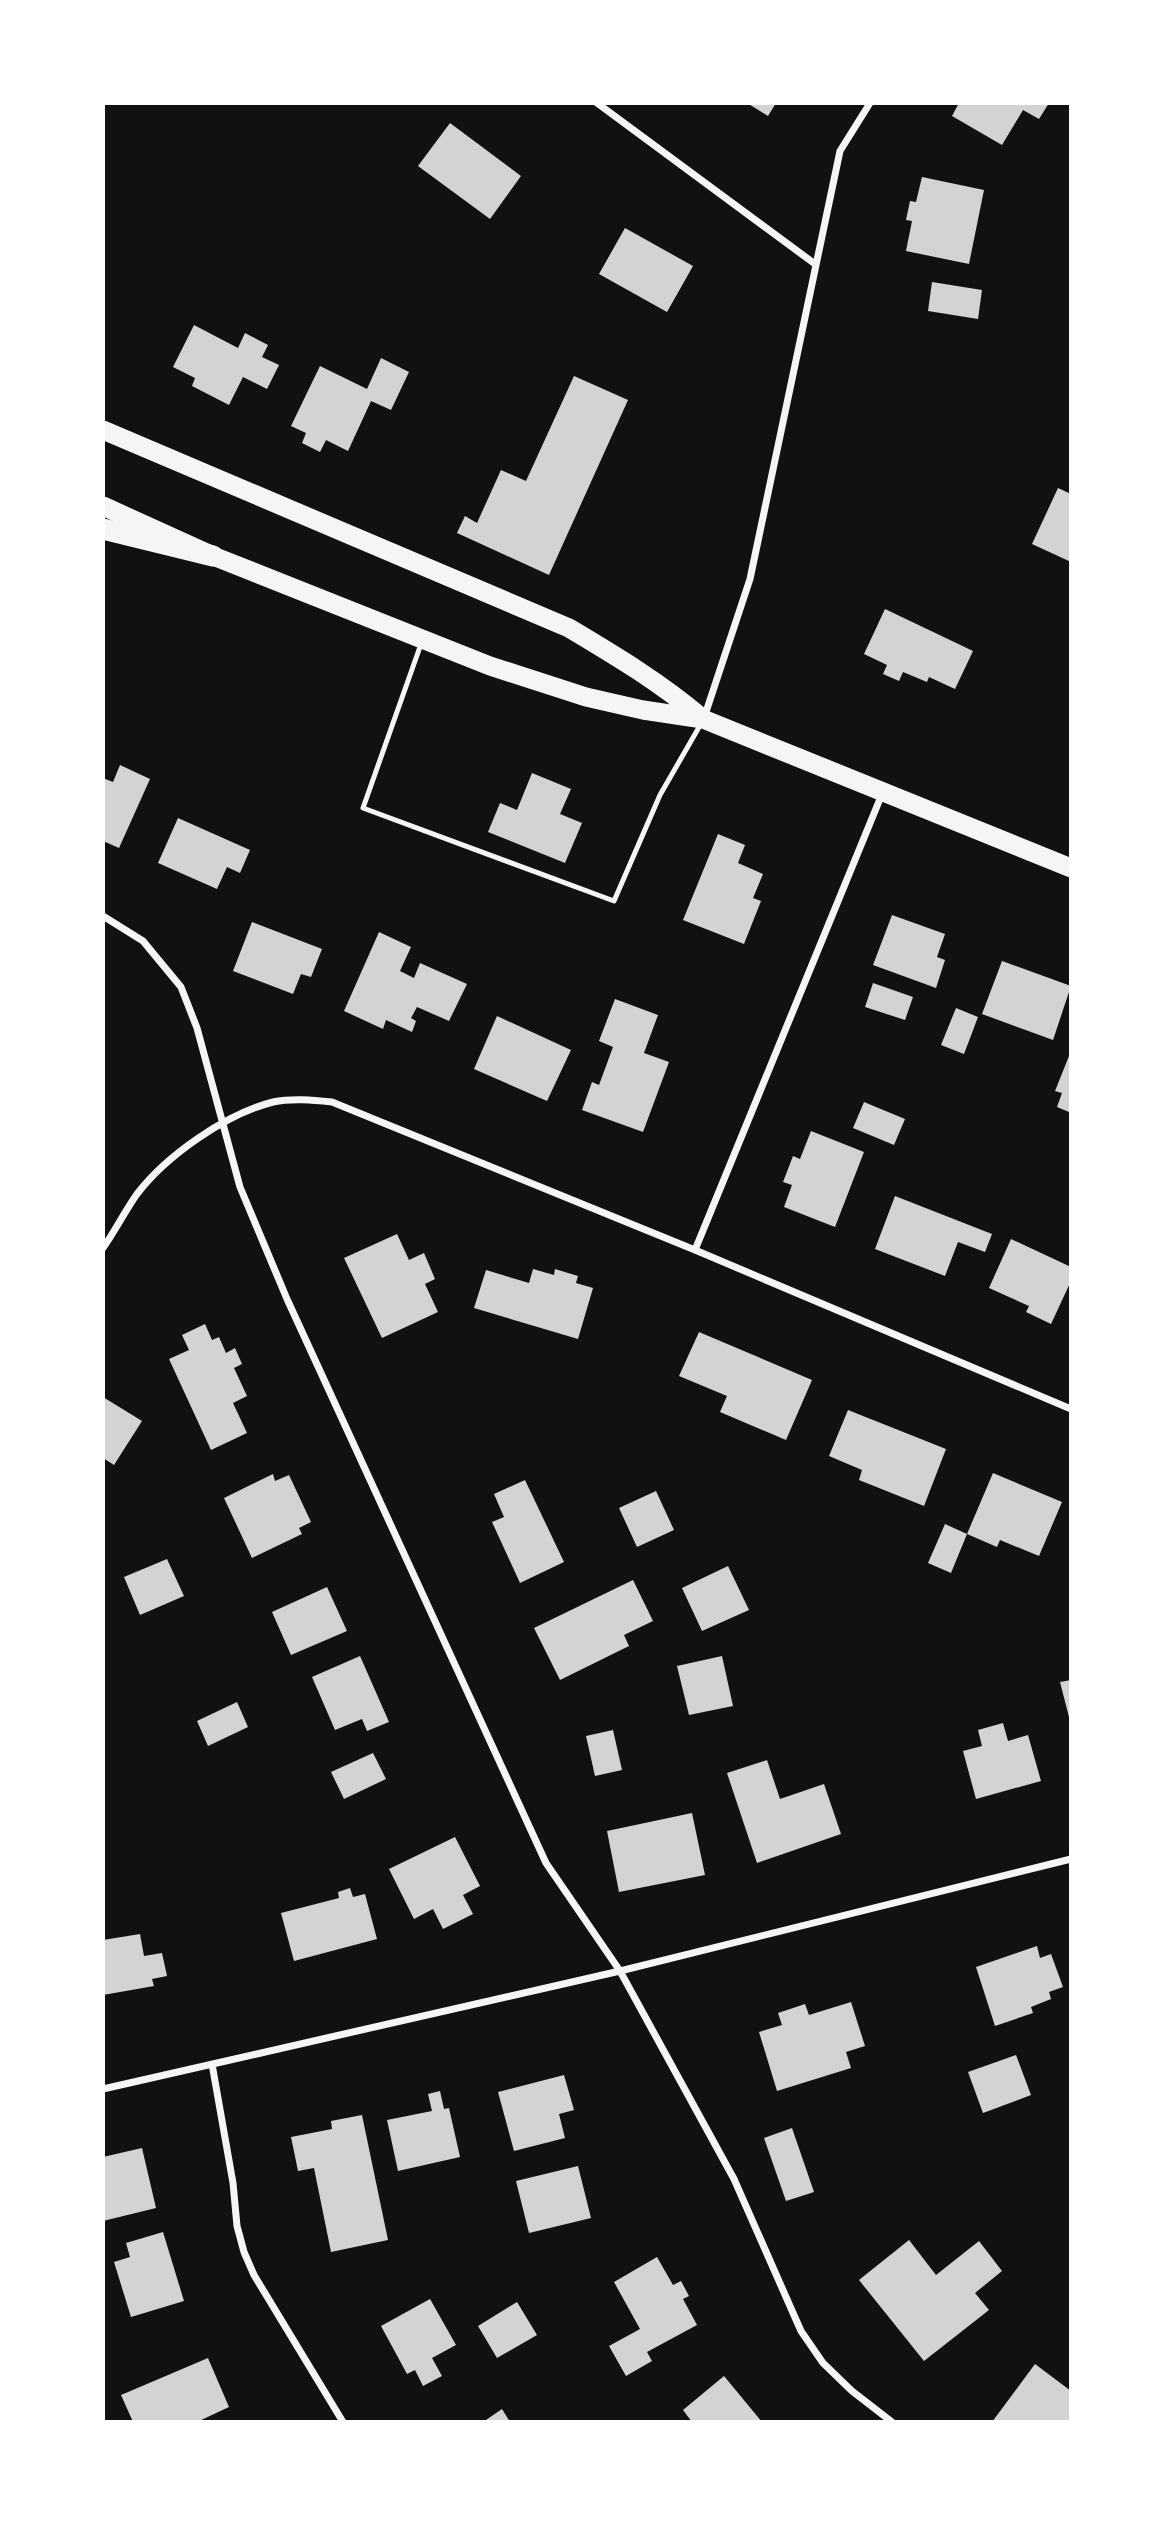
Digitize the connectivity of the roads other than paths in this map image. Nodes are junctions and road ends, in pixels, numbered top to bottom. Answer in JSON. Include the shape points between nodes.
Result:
{"nodes":[{"id":1,"x":597,"y":103,"type":"edge"},
{"id":2,"x":870,"y":103,"type":"edge"},
{"id":3,"x":815,"y":264,"type":"junction"},
{"id":4,"x":103,"y":430,"type":"edge"},
{"id":5,"x":103,"y":506,"type":"edge"},
{"id":6,"x":103,"y":529,"type":"edge"},
{"id":7,"x":213,"y":556,"type":"junction"},
{"id":8,"x":422,"y":638,"type":"junction"},
{"id":9,"x":703,"y":719,"type":"junction"},
{"id":10,"x":883,"y":792,"type":"junction"},
{"id":11,"x":1071,"y":868,"type":"edge"},
{"id":12,"x":103,"y":916,"type":"edge"},
{"id":13,"x":223,"y":1124,"type":"junction"},
{"id":14,"x":103,"y":1248,"type":"edge"},
{"id":15,"x":695,"y":1250,"type":"junction"},
{"id":16,"x":1071,"y":1409,"type":"edge"},
{"id":17,"x":1071,"y":1859,"type":"edge"},
{"id":18,"x":620,"y":1971,"type":"junction"},
{"id":19,"x":212,"y":2064,"type":"junction"},
{"id":20,"x":103,"y":2089,"type":"edge"},
{"id":21,"x":342,"y":2422,"type":"edge"},
{"id":22,"x":892,"y":2422,"type":"edge"}],
"edges":[{"from":1,"to":3,"type":"street"},
{"from":2,"to":3,"type":"street","via":[[840,151]]},
{"from":3,"to":9,"type":"street","via":[[750,579]]},
{"from":4,"to":9,"type":"highway","via":[[569,628],[670,691]]},
{"from":5,"to":7,"type":"highway"},
{"from":6,"to":7,"type":"highway"},
{"from":7,"to":8,"type":"highway"},
{"from":8,"to":9,"type":"highway","via":[[586,697]]},
{"from":8,"to":9,"type":"lane","via":[[363,808],[614,901],[660,795]]},
{"from":9,"to":10,"type":"highway"},
{"from":10,"to":11,"type":"highway"},
{"from":10,"to":15,"type":"street"},
{"from":12,"to":13,"type":"street","via":[[143,941],[181,987]]},
{"from":13,"to":14,"type":"street","via":[[172,1158],[138,1194]]},
{"from":13,"to":15,"type":"street","via":[[274,1102],[332,1102]]},
{"from":13,"to":18,"type":"street","via":[[240,1187],[287,1299],[546,1863]]},
{"from":15,"to":16,"type":"street"},
{"from":17,"to":18,"type":"street"},
{"from":18,"to":19,"type":"street"},
{"from":18,"to":22,"type":"street","via":[[734,2179],[801,2331],[823,2363]]},
{"from":19,"to":20,"type":"street"},
{"from":19,"to":21,"type":"street","via":[[244,2252]]}]}
